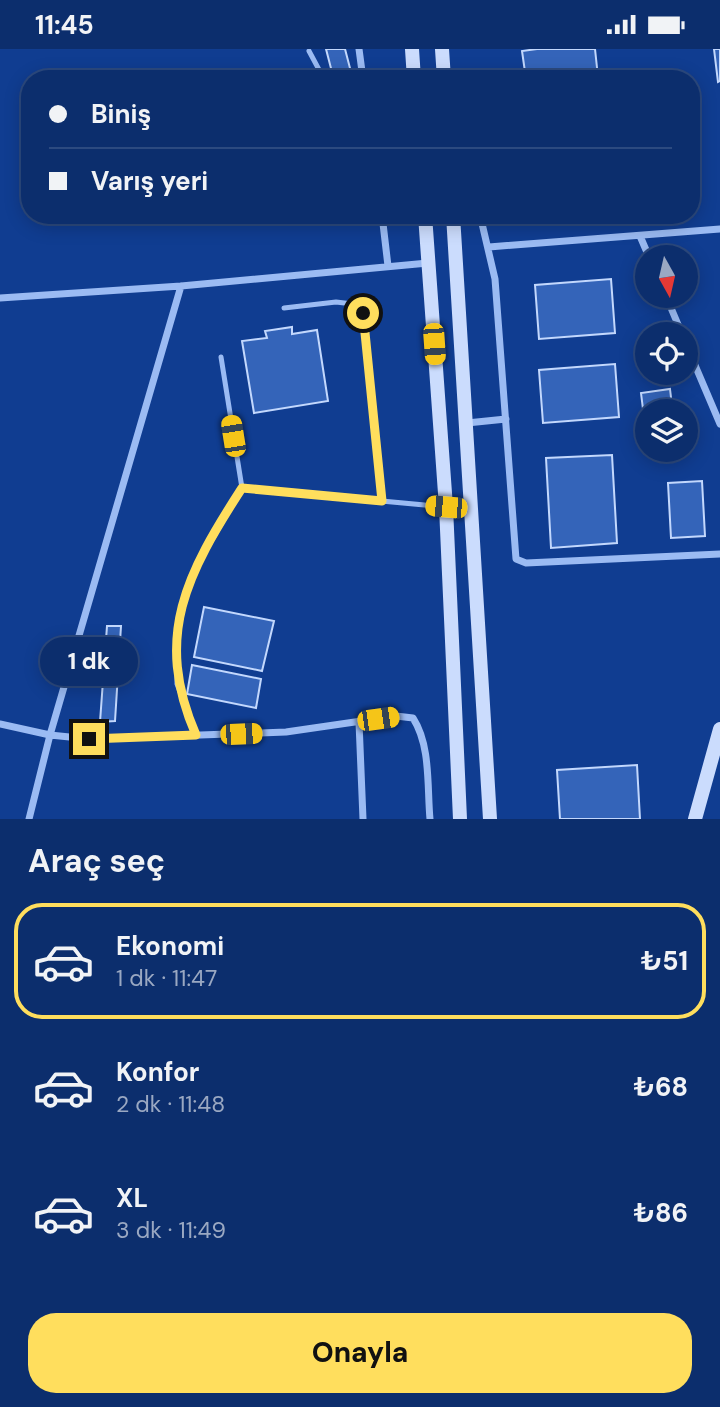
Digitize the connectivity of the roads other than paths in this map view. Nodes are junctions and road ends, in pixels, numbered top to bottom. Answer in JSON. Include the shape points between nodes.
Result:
{"nodes":[{"id":1,"x":359,"y":49,"type":"edge"},
{"id":2,"x":412,"y":49,"type":"edge"},
{"id":3,"x":442,"y":49,"type":"edge"},
{"id":4,"x":309,"y":51,"type":"edge"},
{"id":5,"x":319,"y":70,"type":"edge"},
{"id":6,"x":362,"y":70,"type":"edge"},
{"id":7,"x":413,"y":70,"type":"edge"},
{"id":8,"x":443,"y":70,"type":"edge"},
{"id":9,"x":383,"y":224,"type":"edge"},
{"id":10,"x":426,"y":224,"type":"edge"},
{"id":11,"x":454,"y":224,"type":"edge"},
{"id":12,"x":483,"y":224,"type":"edge"},
{"id":13,"x":720,"y":229,"type":"edge"},
{"id":14,"x":640,"y":236,"type":"junction"},
{"id":15,"x":644,"y":245,"type":"edge"},
{"id":16,"x":489,"y":247,"type":"junction"},
{"id":17,"x":428,"y":263,"type":"junction"},
{"id":18,"x":388,"y":266,"type":"junction"},
{"id":19,"x":181,"y":286,"type":"junction"},
{"id":20,"x":0,"y":298,"type":"edge"},
{"id":21,"x":284,"y":307,"type":"dead end"},
{"id":22,"x":221,"y":357,"type":"dead end"},
{"id":23,"x":698,"y":372,"type":"edge"},
{"id":24,"x":506,"y":419,"type":"junction"},
{"id":25,"x":467,"y":423,"type":"junction"},
{"id":26,"x":720,"y":424,"type":"edge"},
{"id":27,"x":242,"y":488,"type":"junction"},
{"id":28,"x":382,"y":501,"type":"junction"},
{"id":29,"x":446,"y":507,"type":"junction"},
{"id":30,"x":720,"y":554,"type":"edge"},
{"id":31,"x":359,"y":722,"type":"junction"},
{"id":32,"x":0,"y":724,"type":"edge"},
{"id":33,"x":720,"y":729,"type":"edge"},
{"id":34,"x":50,"y":735,"type":"junction"},
{"id":35,"x":196,"y":735,"type":"junction"},
{"id":36,"x":715,"y":770,"type":"edge"},
{"id":37,"x":29,"y":819,"type":"edge"},
{"id":38,"x":363,"y":819,"type":"edge"},
{"id":39,"x":430,"y":819,"type":"edge"},
{"id":40,"x":460,"y":819,"type":"edge"},
{"id":41,"x":490,"y":819,"type":"edge"},
{"id":42,"x":697,"y":819,"type":"edge"}],
"edges":[{"from":1,"to":6,"type":"street"},
{"from":2,"to":7,"type":"main road"},
{"from":3,"to":8,"type":"main road"},
{"from":4,"to":5,"type":"lane"},
{"from":9,"to":18,"type":"street"},
{"from":10,"to":17,"type":"main road"},
{"from":11,"to":25,"type":"main road"},
{"from":12,"to":16,"type":"street"},
{"from":13,"to":14,"type":"street"},
{"from":14,"to":15,"type":"street"},
{"from":14,"to":16,"type":"street"},
{"from":16,"to":24,"type":"street"},
{"from":17,"to":18,"type":"street"},
{"from":17,"to":29,"type":"main road"},
{"from":18,"to":19,"type":"street"},
{"from":19,"to":20,"type":"street"},
{"from":19,"to":34,"type":"street"},
{"from":21,"to":28,"type":"lane","via":[[336,302],[353,304],[363,313]]},
{"from":22,"to":27,"type":"lane"},
{"from":23,"to":26,"type":"street"},
{"from":24,"to":25,"type":"street"},
{"from":24,"to":30,"type":"street","via":[[516,559],[526,563]]},
{"from":25,"to":41,"type":"main road"},
{"from":27,"to":28,"type":"lane"},
{"from":27,"to":35,"type":"lane","via":[[191,576],[177,634],[177,684]]},
{"from":28,"to":29,"type":"lane"},
{"from":29,"to":40,"type":"main road"},
{"from":31,"to":35,"type":"street","via":[[286,732]]},
{"from":31,"to":38,"type":"street"},
{"from":31,"to":39,"type":"street","via":[[413,718],[424,745]]},
{"from":32,"to":34,"type":"street"},
{"from":33,"to":36,"type":"main road"},
{"from":34,"to":35,"type":"street","via":[[89,739]]},
{"from":34,"to":37,"type":"street"},
{"from":36,"to":42,"type":"main road"}]}
